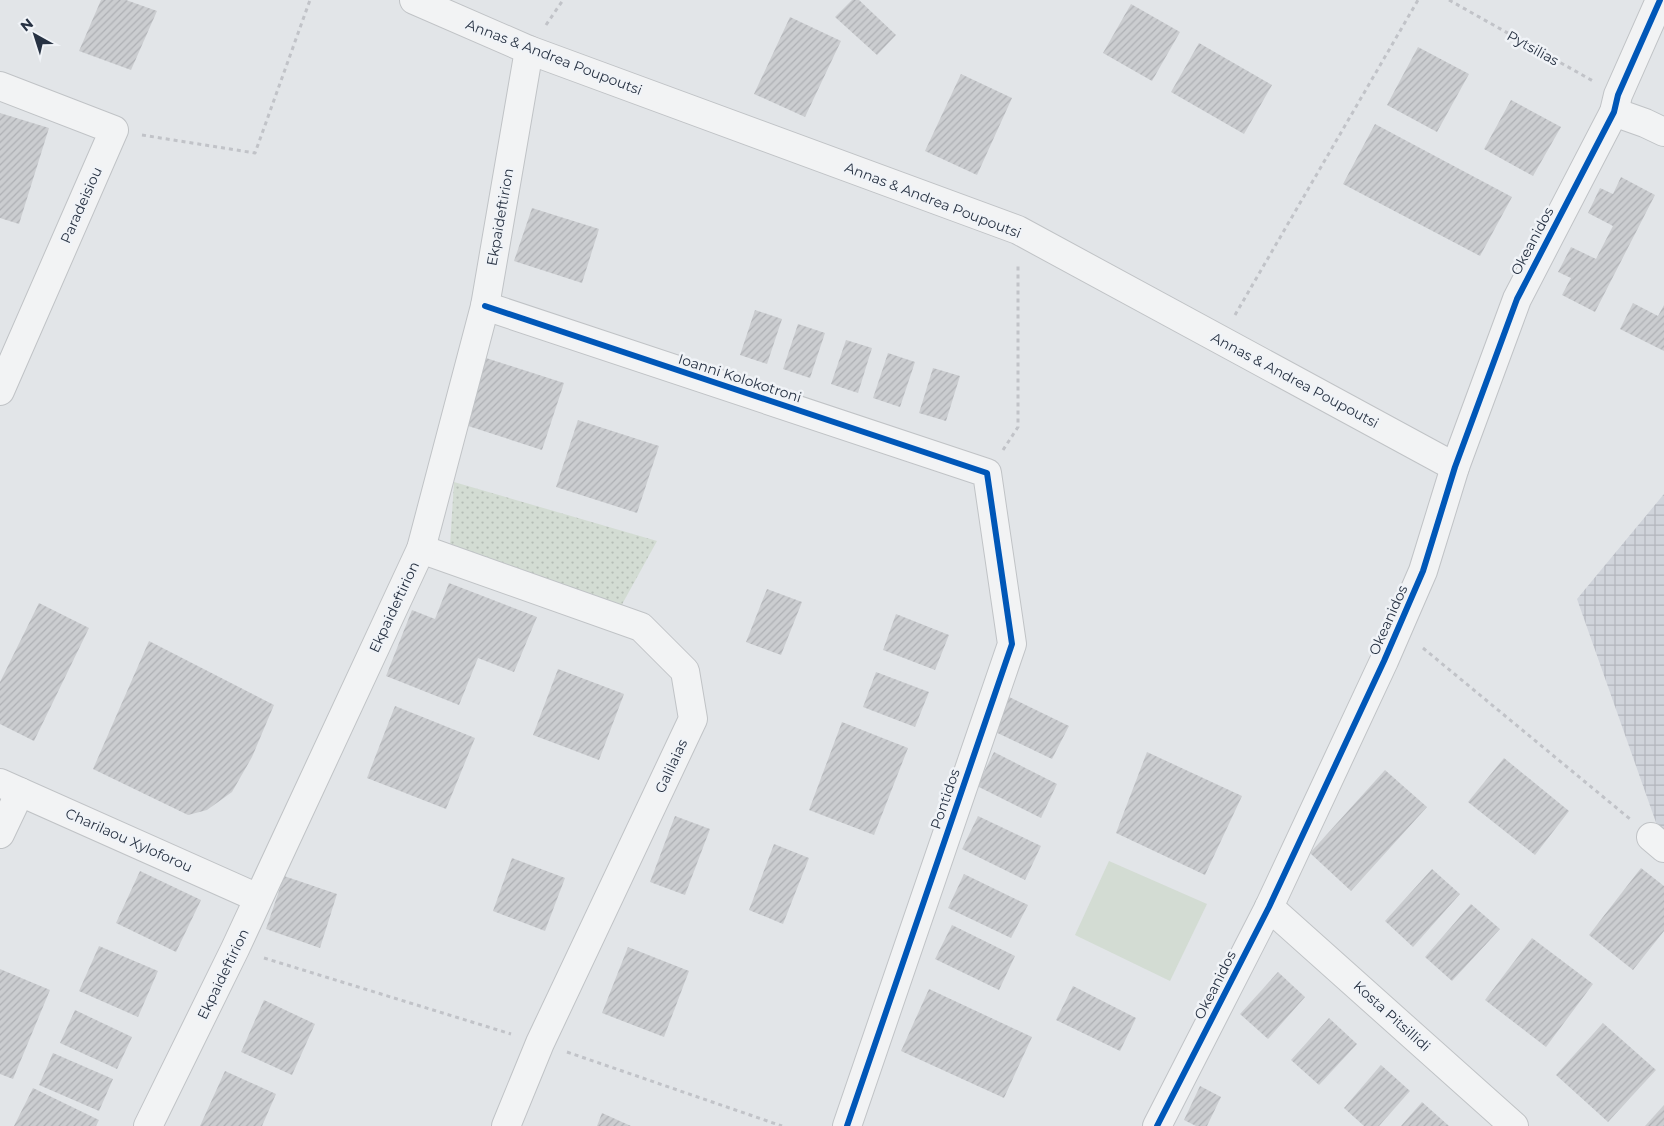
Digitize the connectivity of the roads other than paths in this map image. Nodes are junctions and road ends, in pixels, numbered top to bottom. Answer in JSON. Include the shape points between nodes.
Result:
{"nodes":[{"id":1,"x":414,"y":0,"type":"edge"},
{"id":2,"x":1660,"y":0,"type":"edge"},
{"id":3,"x":529,"y":50,"type":"junction"},
{"id":4,"x":0,"y":86,"type":"edge"},
{"id":5,"x":1616,"y":104,"type":"junction"},
{"id":6,"x":1664,"y":132,"type":"edge"},
{"id":7,"x":485,"y":306,"type":"junction"},
{"id":8,"x":0,"y":391,"type":"edge"},
{"id":9,"x":1455,"y":467,"type":"junction"},
{"id":10,"x":987,"y":473,"type":"joint"},
{"id":11,"x":421,"y":549,"type":"junction"},
{"id":12,"x":10,"y":787,"type":"edge"},
{"id":13,"x":0,"y":834,"type":"edge"},
{"id":14,"x":258,"y":898,"type":"junction"},
{"id":15,"x":1270,"y":907,"type":"junction"},
{"id":16,"x":148,"y":1126,"type":"edge"},
{"id":17,"x":506,"y":1126,"type":"edge"},
{"id":18,"x":847,"y":1126,"type":"edge"},
{"id":19,"x":1157,"y":1126,"type":"edge"},
{"id":20,"x":1514,"y":1126,"type":"edge"}],
"edges":[{"from":1,"to":3,"type":"street","name":"Annas & Andrea Poupoutsi"},
{"from":2,"to":5,"type":"street","name":"Okeanidos"},
{"from":3,"to":7,"type":"street","name":"Ekpaideftirion"},
{"from":3,"to":9,"type":"street","name":"Annas & Andrea Poupoutsi","via":[[1018,230]]},
{"from":4,"to":8,"type":"street","name":"Paradeisiou","via":[[114,130]]},
{"from":5,"to":6,"type":"street"},
{"from":5,"to":9,"type":"street","name":"Okeanidos","via":[[1517,298]]},
{"from":7,"to":10,"type":"street","name":"Ioanni Kolokotroni"},
{"from":7,"to":11,"type":"street","name":"Ekpaideftirion"},
{"from":9,"to":15,"type":"street","name":"Okeanidos","via":[[1423,571]]},
{"from":10,"to":18,"type":"street","name":"Pontidos","via":[[1012,644]]},
{"from":11,"to":14,"type":"street","name":"Ekpaideftirion"},
{"from":11,"to":17,"type":"street","name":"Galilaias","via":[[641,627],[685,671],[693,719],[540,1043]]},
{"from":12,"to":13,"type":"street"},
{"from":12,"to":14,"type":"street","name":"Charilaou Xyloforou"},
{"from":14,"to":16,"type":"street","name":"Ekpaideftirion"},
{"from":15,"to":19,"type":"street","name":"Okeanidos"},
{"from":15,"to":20,"type":"street","name":"Kosta Pitsillidi"}]}
